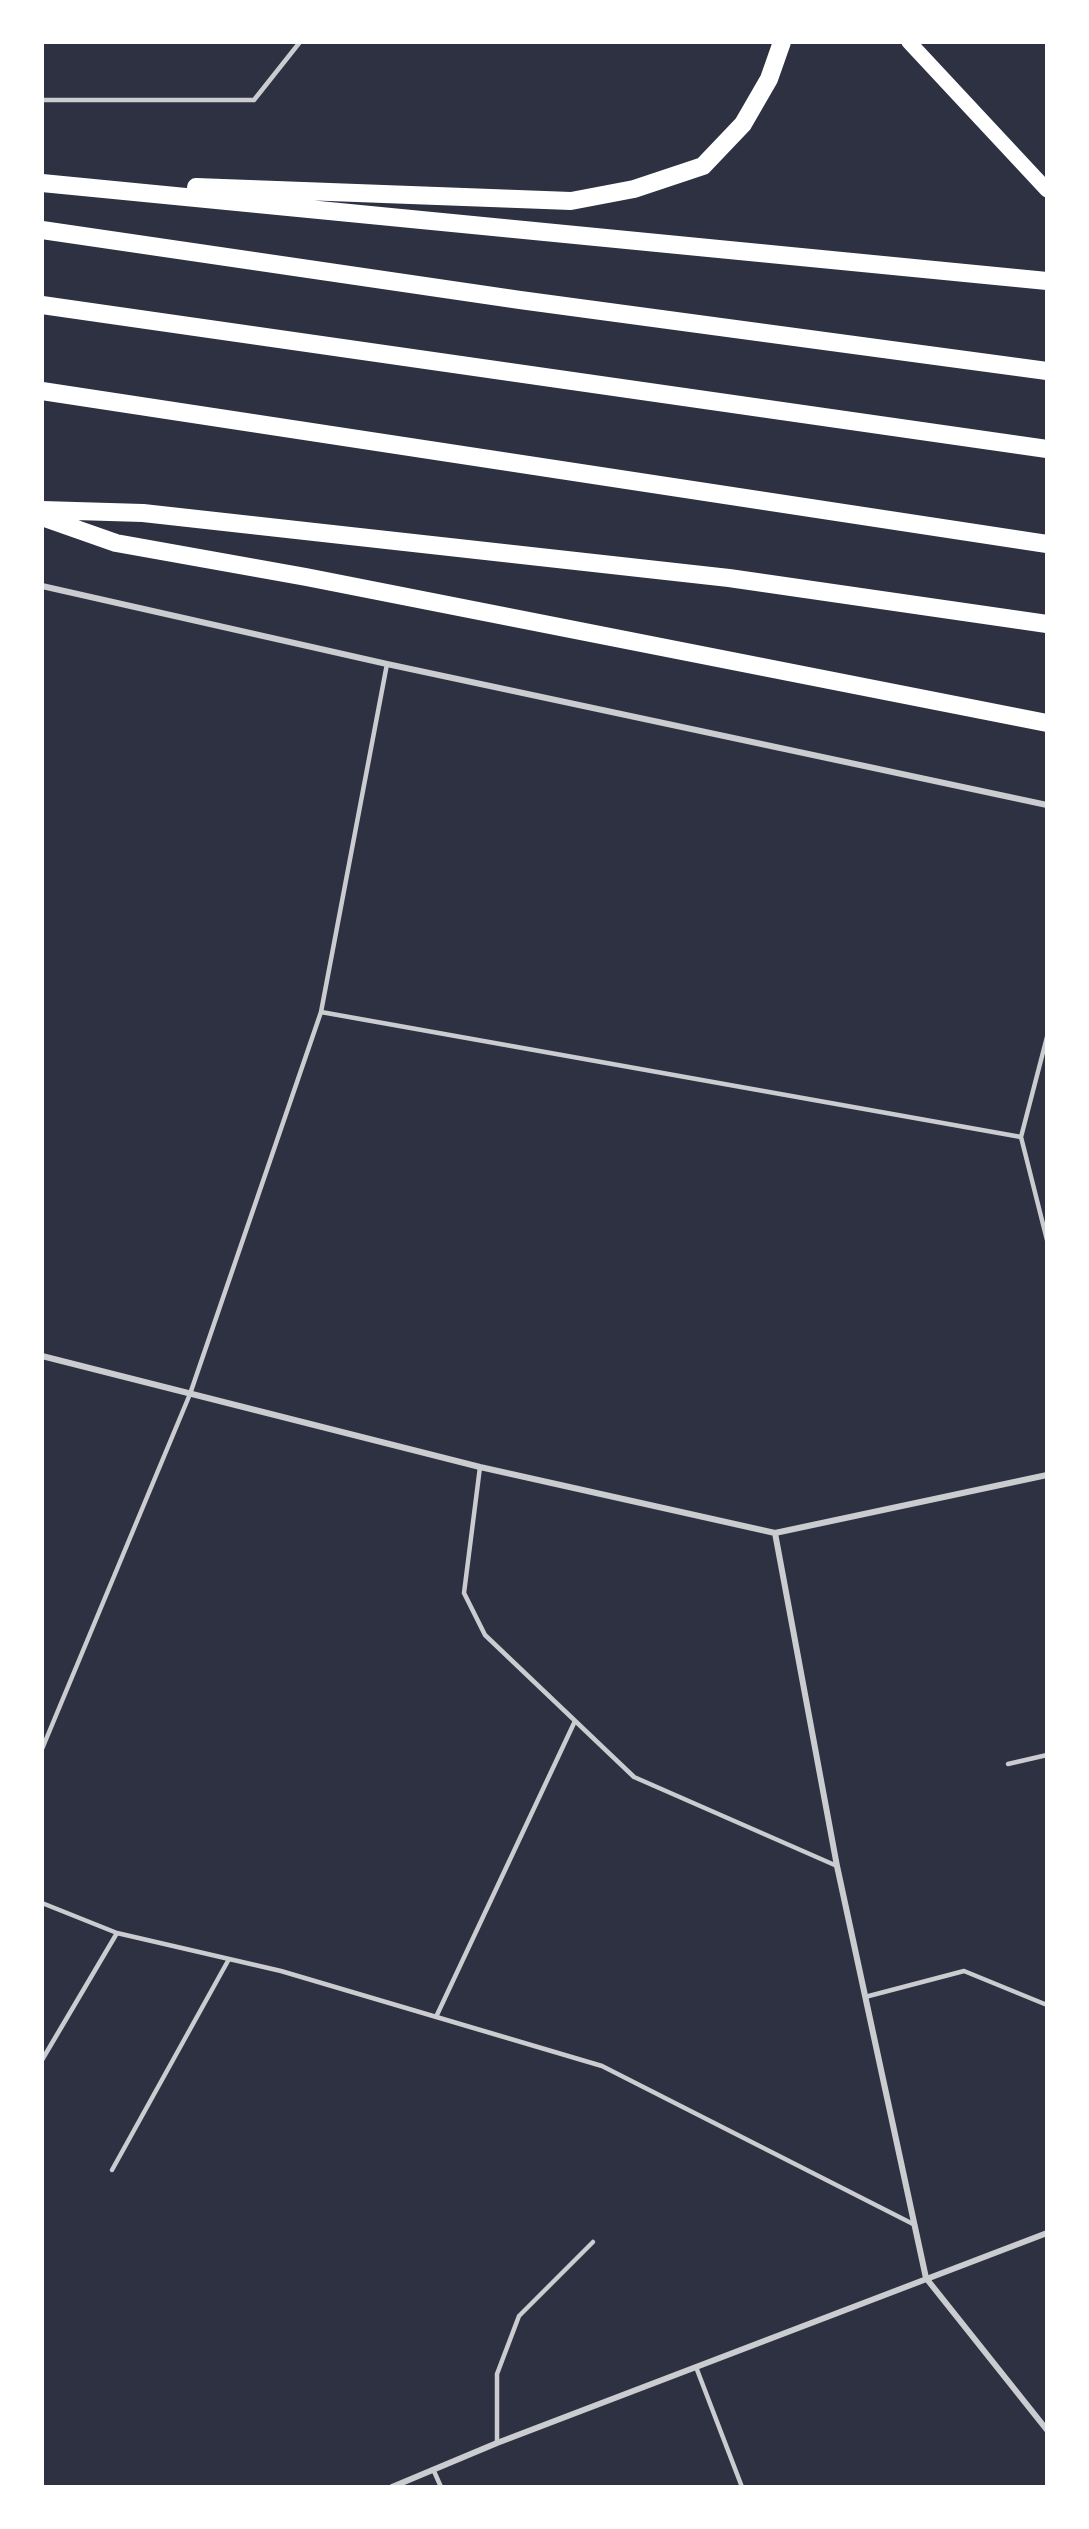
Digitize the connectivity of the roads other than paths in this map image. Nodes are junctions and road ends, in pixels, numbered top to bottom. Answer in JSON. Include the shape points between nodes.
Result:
{"nodes":[{"id":1,"x":300,"y":42,"type":"edge"},
{"id":2,"x":782,"y":42,"type":"edge"},
{"id":3,"x":909,"y":42,"type":"edge"},
{"id":4,"x":42,"y":100,"type":"edge"},
{"id":5,"x":42,"y":182,"type":"edge"},
{"id":6,"x":1047,"y":190,"type":"edge"},
{"id":7,"x":42,"y":230,"type":"edge"},
{"id":8,"x":1047,"y":281,"type":"edge"},
{"id":9,"x":42,"y":305,"type":"edge"},
{"id":10,"x":1047,"y":371,"type":"edge"},
{"id":11,"x":42,"y":391,"type":"edge"},
{"id":12,"x":1047,"y":449,"type":"edge"},
{"id":13,"x":42,"y":510,"type":"edge"},
{"id":14,"x":42,"y":517,"type":"edge"},
{"id":15,"x":1047,"y":544,"type":"edge"},
{"id":16,"x":42,"y":586,"type":"edge"},
{"id":17,"x":1047,"y":624,"type":"edge"},
{"id":18,"x":387,"y":664,"type":"junction"},
{"id":19,"x":1047,"y":723,"type":"edge"},
{"id":20,"x":1047,"y":805,"type":"edge"},
{"id":21,"x":321,"y":1012,"type":"junction"},
{"id":22,"x":1047,"y":1037,"type":"edge"},
{"id":23,"x":1021,"y":1137,"type":"junction"},
{"id":24,"x":1047,"y":1240,"type":"edge"},
{"id":25,"x":42,"y":1356,"type":"edge"},
{"id":26,"x":190,"y":1394,"type":"junction"},
{"id":27,"x":480,"y":1467,"type":"junction"},
{"id":28,"x":1047,"y":1475,"type":"edge"},
{"id":29,"x":775,"y":1533,"type":"junction"},
{"id":30,"x":575,"y":1721,"type":"junction"},
{"id":31,"x":42,"y":1749,"type":"edge"},
{"id":32,"x":1047,"y":1755,"type":"edge"},
{"id":33,"x":1008,"y":1764,"type":"dead end"},
{"id":34,"x":837,"y":1866,"type":"junction"},
{"id":35,"x":42,"y":1903,"type":"edge"},
{"id":36,"x":117,"y":1933,"type":"junction"},
{"id":37,"x":230,"y":1959,"type":"junction"},
{"id":38,"x":865,"y":1997,"type":"junction"},
{"id":39,"x":1047,"y":2005,"type":"edge"},
{"id":40,"x":436,"y":2017,"type":"junction"},
{"id":41,"x":42,"y":2060,"type":"edge"},
{"id":42,"x":112,"y":2170,"type":"dead end"},
{"id":43,"x":915,"y":2225,"type":"junction"},
{"id":44,"x":1047,"y":2233,"type":"edge"},
{"id":45,"x":593,"y":2242,"type":"dead end"},
{"id":46,"x":926,"y":2278,"type":"junction"},
{"id":47,"x":696,"y":2367,"type":"junction"},
{"id":48,"x":1047,"y":2430,"type":"edge"},
{"id":49,"x":497,"y":2444,"type":"junction"},
{"id":50,"x":433,"y":2469,"type":"junction"},
{"id":51,"x":392,"y":2487,"type":"edge"},
{"id":52,"x":441,"y":2487,"type":"edge"},
{"id":53,"x":742,"y":2487,"type":"edge"}],
"edges":[{"from":1,"to":4,"type":"lane","via":[[254,100]]},
{"from":2,"to":5,"type":"highway","via":[[769,78],[743,124],[703,166],[634,189],[571,201]]},
{"from":3,"to":6,"type":"main road"},
{"from":5,"to":8,"type":"highway"},
{"from":7,"to":10,"type":"highway"},
{"from":9,"to":12,"type":"highway"},
{"from":11,"to":15,"type":"highway"},
{"from":13,"to":17,"type":"highway","via":[[143,513],[717,577]]},
{"from":14,"to":19,"type":"highway","via":[[116,543]]},
{"from":16,"to":18,"type":"street"},
{"from":18,"to":20,"type":"street"},
{"from":18,"to":21,"type":"lane"},
{"from":21,"to":23,"type":"lane"},
{"from":21,"to":26,"type":"lane"},
{"from":22,"to":23,"type":"lane"},
{"from":23,"to":24,"type":"lane"},
{"from":25,"to":26,"type":"street"},
{"from":26,"to":27,"type":"street"},
{"from":26,"to":31,"type":"lane"},
{"from":27,"to":29,"type":"street"},
{"from":27,"to":30,"type":"lane","via":[[464,1593],[485,1635]]},
{"from":28,"to":29,"type":"street"},
{"from":29,"to":34,"type":"street"},
{"from":30,"to":34,"type":"lane","via":[[634,1777]]},
{"from":30,"to":40,"type":"lane"},
{"from":32,"to":33,"type":"lane"},
{"from":34,"to":38,"type":"street"},
{"from":35,"to":36,"type":"lane"},
{"from":36,"to":37,"type":"lane"},
{"from":36,"to":41,"type":"lane"},
{"from":37,"to":40,"type":"lane"},
{"from":37,"to":42,"type":"lane"},
{"from":38,"to":39,"type":"lane","via":[[964,1971]]},
{"from":38,"to":43,"type":"street"},
{"from":40,"to":43,"type":"lane","via":[[602,2066]]},
{"from":43,"to":46,"type":"street"},
{"from":44,"to":46,"type":"street"},
{"from":45,"to":49,"type":"lane","via":[[519,2316],[497,2374]]},
{"from":46,"to":47,"type":"street"},
{"from":46,"to":48,"type":"street"},
{"from":47,"to":49,"type":"street"},
{"from":47,"to":53,"type":"lane"},
{"from":49,"to":50,"type":"street"},
{"from":50,"to":51,"type":"street"},
{"from":50,"to":52,"type":"lane"}]}
